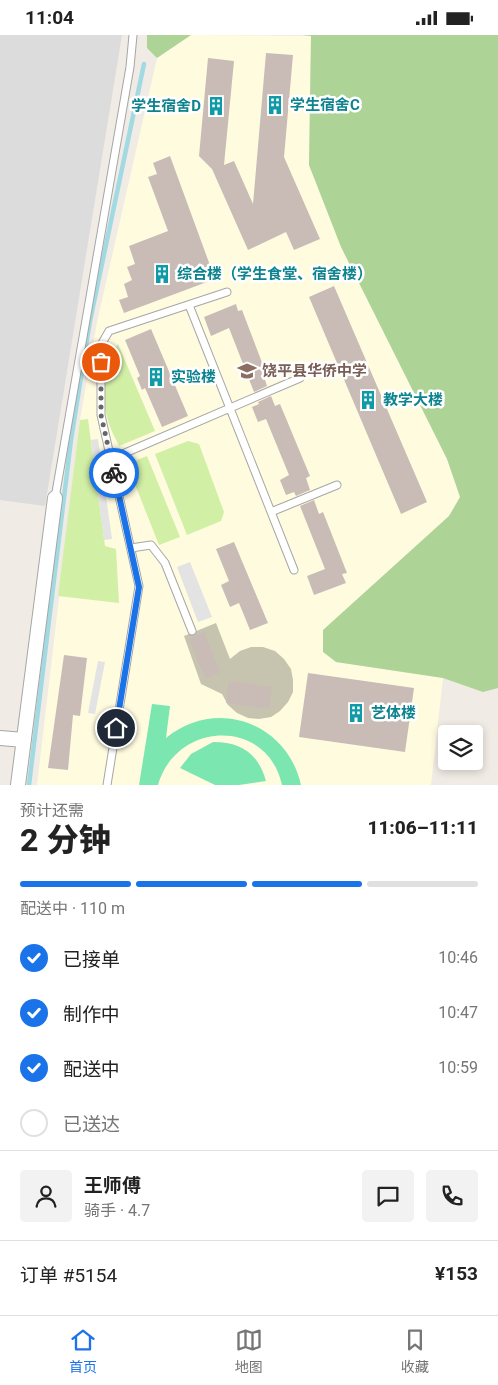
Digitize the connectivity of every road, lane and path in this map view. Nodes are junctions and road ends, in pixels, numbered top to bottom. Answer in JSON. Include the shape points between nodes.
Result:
{"nodes":[{"id":1,"x":133,"y":35,"type":"edge"},
{"id":2,"x":228,"y":292,"type":"dead end"},
{"id":3,"x":189,"y":305,"type":"junction"},
{"id":4,"x":300,"y":377,"type":"dead end"},
{"id":5,"x":230,"y":408,"type":"junction"},
{"id":6,"x":111,"y":459,"type":"junction"},
{"id":7,"x":337,"y":485,"type":"dead end"},
{"id":8,"x":55,"y":498,"type":"joint"},
{"id":9,"x":271,"y":511,"type":"junction"},
{"id":10,"x":130,"y":548,"type":"junction"},
{"id":11,"x":294,"y":570,"type":"dead end"},
{"id":12,"x":192,"y":631,"type":"dead end"},
{"id":13,"x":0,"y":737,"type":"edge"},
{"id":14,"x":24,"y":740,"type":"junction"},
{"id":15,"x":18,"y":785,"type":"edge"},
{"id":16,"x":107,"y":785,"type":"edge"}],
"edges":[{"from":1,"to":8,"type":"lane"},
{"from":2,"to":3,"type":"lane"},
{"from":3,"to":5,"type":"lane"},
{"from":3,"to":6,"type":"lane","via":[[110,331],[101,345],[101,415]]},
{"from":4,"to":5,"type":"lane"},
{"from":5,"to":6,"type":"lane"},
{"from":5,"to":9,"type":"lane"},
{"from":6,"to":10,"type":"lane"},
{"from":7,"to":9,"type":"lane"},
{"from":8,"to":14,"type":"street"},
{"from":9,"to":11,"type":"lane"},
{"from":10,"to":12,"type":"lane","via":[[151,545],[165,563]]},
{"from":10,"to":16,"type":"lane","via":[[139,587]]},
{"from":13,"to":14,"type":"street"},
{"from":14,"to":15,"type":"street"}]}
